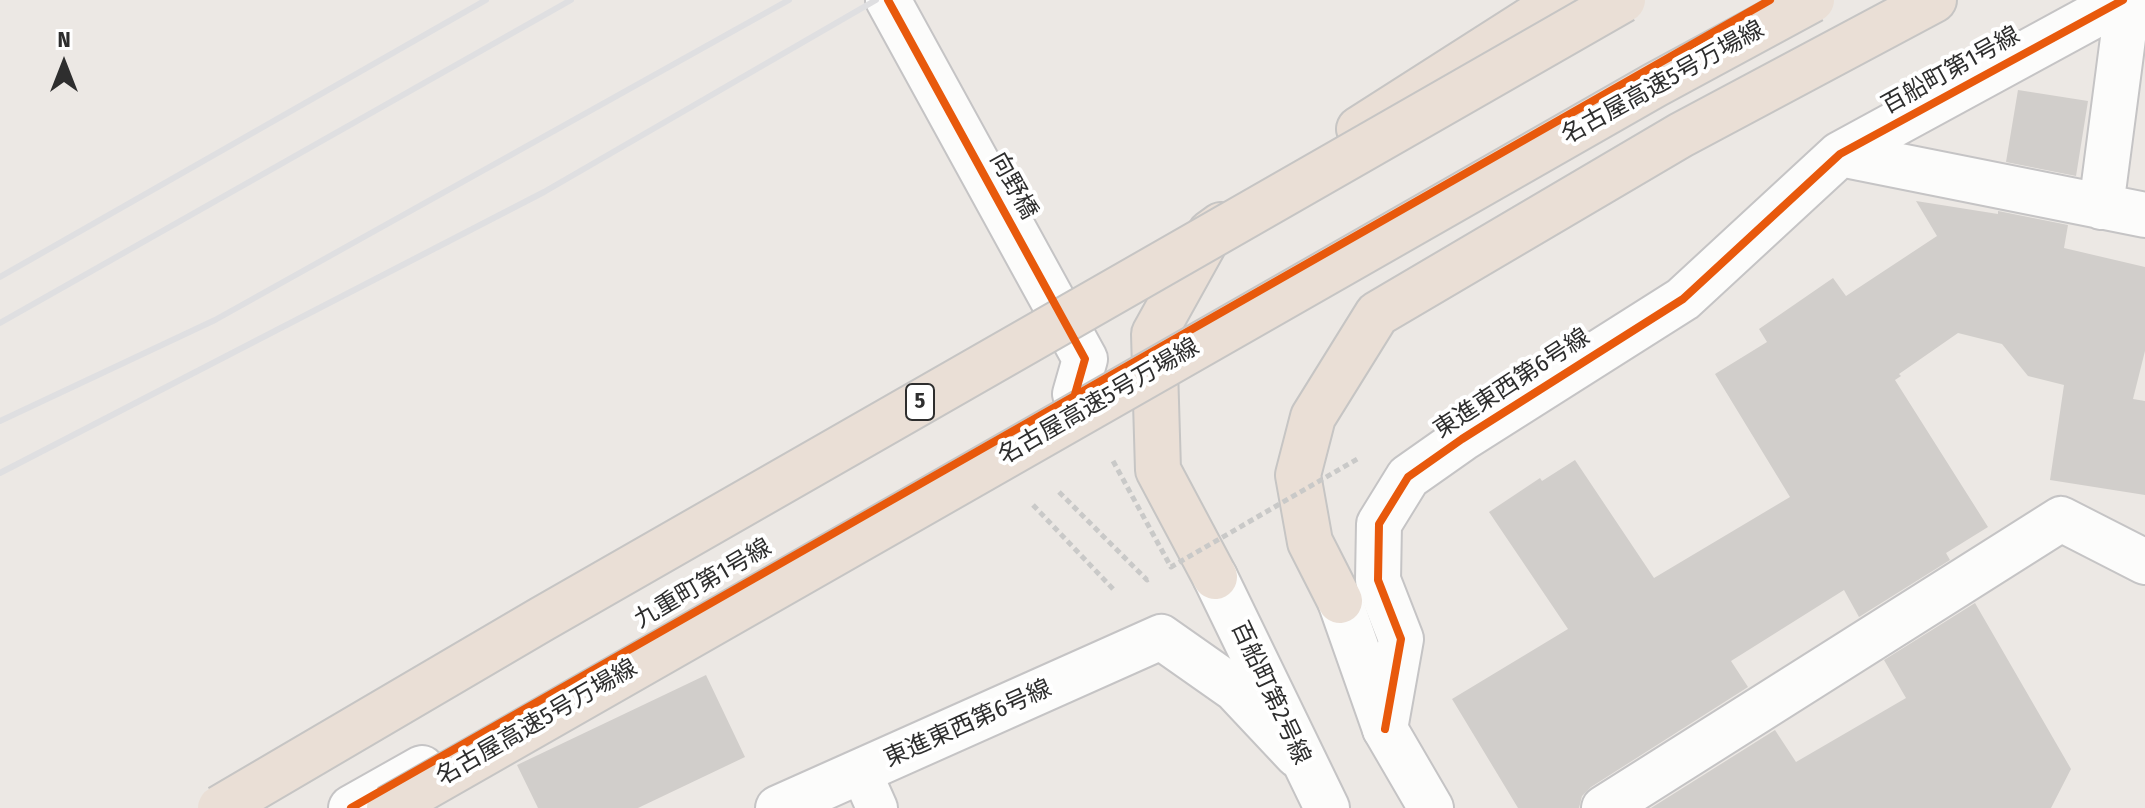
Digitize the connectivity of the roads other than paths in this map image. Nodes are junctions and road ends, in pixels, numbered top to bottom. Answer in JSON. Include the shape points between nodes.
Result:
{"nodes":[{"id":1,"x":888,"y":0,"type":"edge"},
{"id":2,"x":1561,"y":0,"type":"edge"},
{"id":3,"x":1623,"y":0,"type":"edge"},
{"id":4,"x":1812,"y":0,"type":"edge"},
{"id":5,"x":1934,"y":0,"type":"edge"},
{"id":6,"x":2126,"y":0,"type":"edge"},
{"id":7,"x":1840,"y":154,"type":"junction"},
{"id":8,"x":2101,"y":207,"type":"junction"},
{"id":9,"x":2145,"y":215,"type":"edge"},
{"id":10,"x":1075,"y":394,"type":"joint"},
{"id":11,"x":2145,"y":562,"type":"edge"},
{"id":12,"x":1215,"y":577,"type":"joint"},
{"id":13,"x":1340,"y":601,"type":"joint"},
{"id":14,"x":1385,"y":729,"type":"junction"},
{"id":15,"x":1302,"y":759,"type":"junction"},
{"id":16,"x":869,"y":790,"type":"edge"},
{"id":17,"x":220,"y":808,"type":"edge"},
{"id":18,"x":351,"y":808,"type":"edge"},
{"id":19,"x":389,"y":808,"type":"edge"},
{"id":20,"x":778,"y":808,"type":"edge"},
{"id":21,"x":1327,"y":808,"type":"edge"},
{"id":22,"x":1431,"y":808,"type":"edge"},
{"id":23,"x":1604,"y":808,"type":"edge"}],
"edges":[{"from":1,"to":10,"type":"street","name":"向野橋","via":[[1085,359]]},
{"from":2,"to":12,"type":"highway","via":[[1314,158],[1210,233],[1154,334],[1158,470]]},
{"from":3,"to":17,"type":"highway","number":"5","bridge":true},
{"from":4,"to":19,"type":"highway","name":"名古屋高速5号万場線","bridge":true},
{"from":5,"to":13,"type":"highway","via":[[1681,135],[1377,314],[1313,417],[1298,475],[1310,542]]},
{"from":6,"to":7,"type":"street","name":"百船町第1号線"},
{"from":6,"to":8,"type":"street"},
{"from":7,"to":8,"type":"street"},
{"from":7,"to":14,"type":"street","name":"東進東西第6号線","via":[[1683,299],[1408,477],[1379,524],[1378,580],[1401,639]]},
{"from":8,"to":9,"type":"street"},
{"from":10,"to":18,"type":"street","name":"九重町第1号線"},
{"from":11,"to":23,"type":"street","via":[[2061,519]]},
{"from":12,"to":15,"type":"street","name":"百船町第2号線"},
{"from":13,"to":14,"type":"street"},
{"from":14,"to":22,"type":"street"},
{"from":15,"to":16,"type":"street","name":"東進東西第6号線","via":[[1235,689],[1161,637]]},
{"from":15,"to":21,"type":"street","name":"百船町第2号線"},
{"from":16,"to":20,"type":"street","name":"東進東西第6号線"}]}
